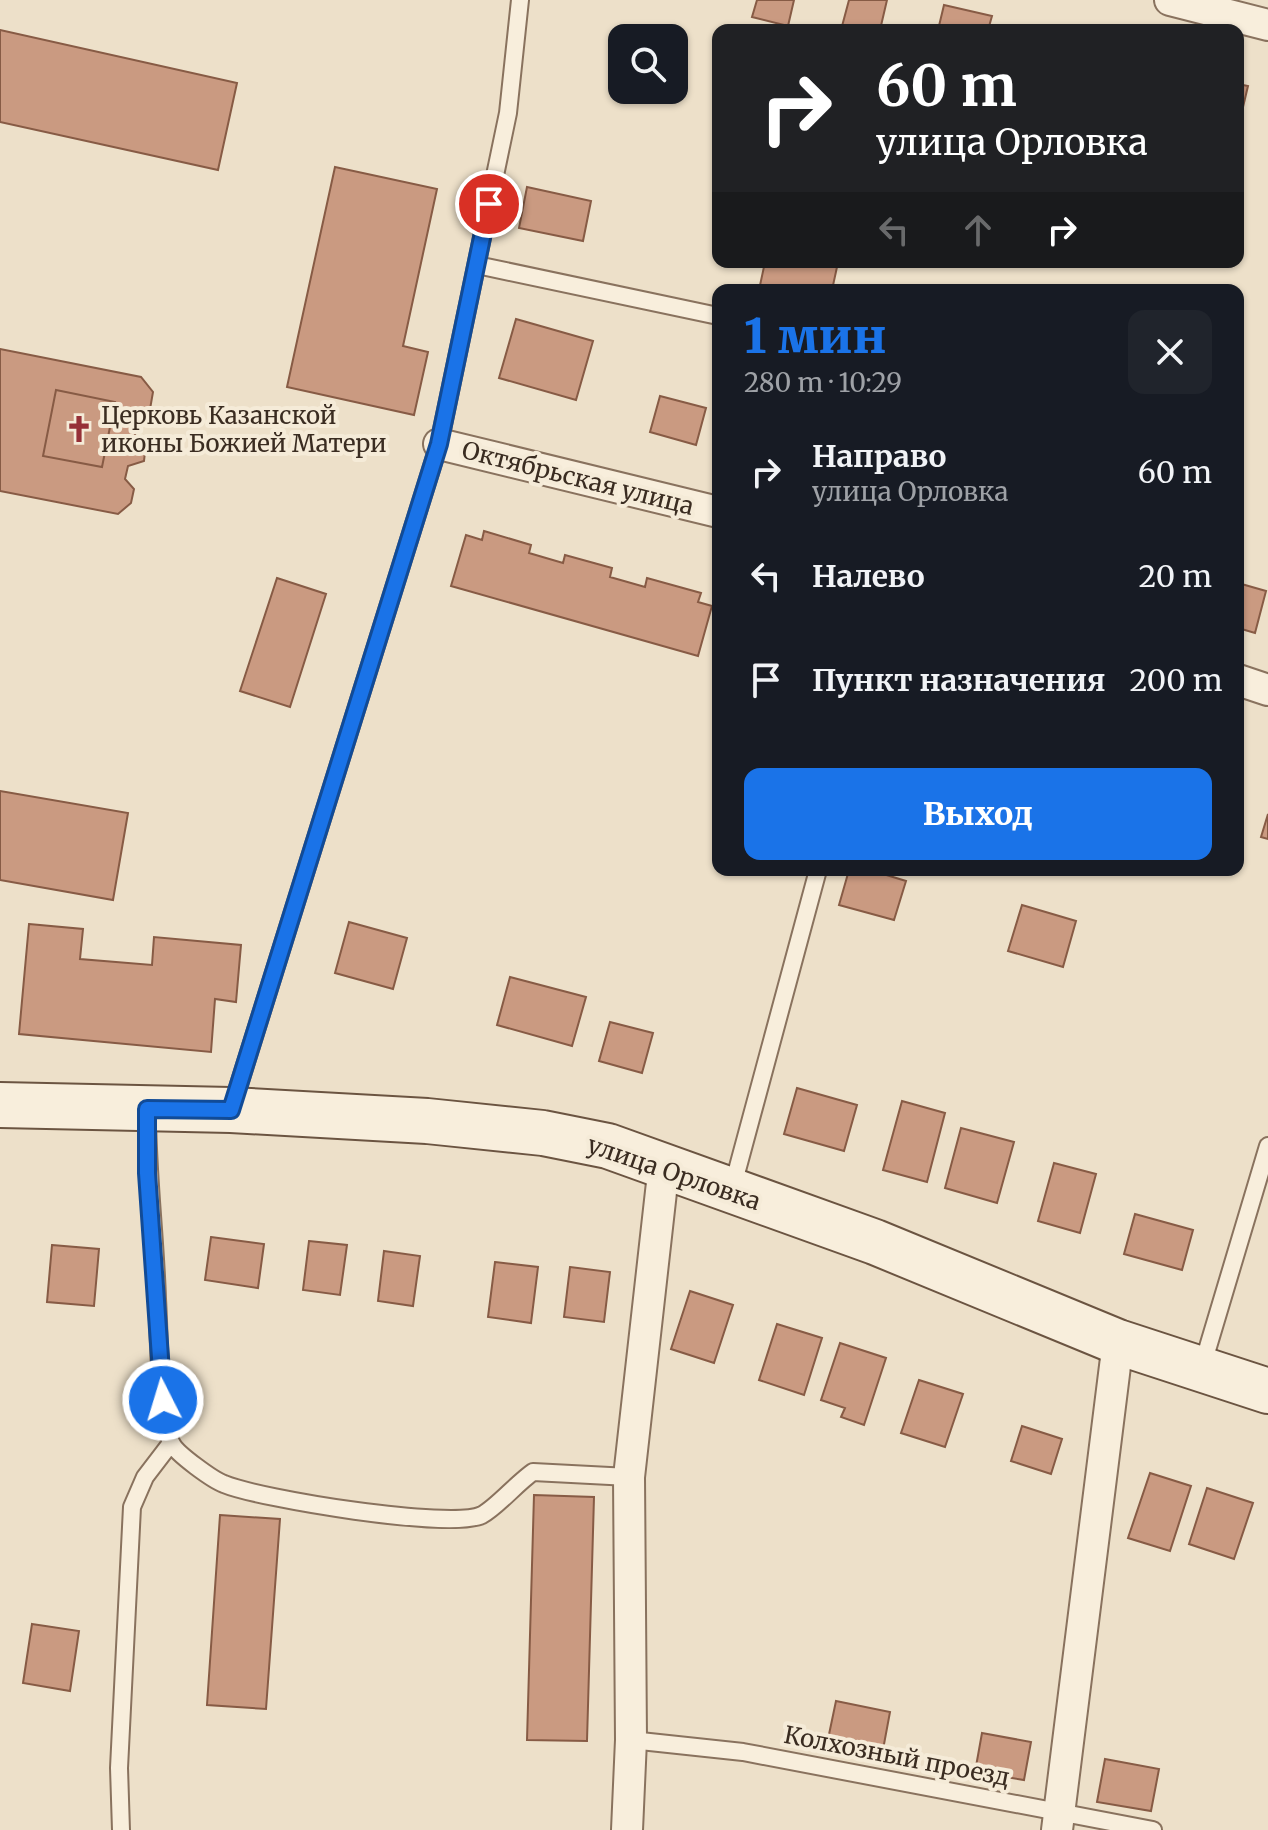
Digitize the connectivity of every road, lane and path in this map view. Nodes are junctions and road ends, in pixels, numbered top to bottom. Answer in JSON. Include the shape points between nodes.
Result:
{"nodes":[{"id":1,"x":520,"y":0,"type":"edge"},
{"id":2,"x":1170,"y":0,"type":"edge"},
{"id":3,"x":1268,"y":25,"type":"edge"},
{"id":4,"x":477,"y":265,"type":"junction"},
{"id":5,"x":712,"y":315,"type":"edge"},
{"id":6,"x":439,"y":444,"type":"junction"},
{"id":7,"x":712,"y":511,"type":"edge"},
{"id":8,"x":1244,"y":682,"type":"edge"},
{"id":9,"x":1268,"y":690,"type":"edge"},
{"id":10,"x":816,"y":876,"type":"edge"},
{"id":11,"x":0,"y":1105,"type":"edge"},
{"id":12,"x":147,"y":1109,"type":"junction"},
{"id":13,"x":231,"y":1110,"type":"junction"},
{"id":14,"x":1268,"y":1146,"type":"edge"},
{"id":15,"x":664,"y":1165,"type":"junction"},
{"id":16,"x":732,"y":1191,"type":"junction"},
{"id":17,"x":1118,"y":1342,"type":"junction"},
{"id":18,"x":1202,"y":1367,"type":"junction"},
{"id":19,"x":1268,"y":1391,"type":"edge"},
{"id":20,"x":171,"y":1443,"type":"junction"},
{"id":21,"x":629,"y":1477,"type":"junction"},
{"id":22,"x":631,"y":1740,"type":"junction"},
{"id":23,"x":1058,"y":1820,"type":"edge"},
{"id":24,"x":121,"y":1830,"type":"edge"},
{"id":25,"x":627,"y":1830,"type":"edge"},
{"id":26,"x":1153,"y":1830,"type":"edge"}],
"edges":[{"from":1,"to":4,"type":"lane","via":[[508,113]]},
{"from":2,"to":3,"type":"street"},
{"from":4,"to":5,"type":"lane"},
{"from":4,"to":6,"type":"lane"},
{"from":6,"to":7,"type":"street","name":"Октябрьская улица"},
{"from":6,"to":13,"type":"lane"},
{"from":8,"to":9,"type":"street"},
{"from":10,"to":16,"type":"lane"},
{"from":11,"to":12,"type":"street","name":"улица Орловка"},
{"from":12,"to":13,"type":"street","name":"улица Орловка"},
{"from":12,"to":20,"type":"lane","via":[[151,1233]]},
{"from":13,"to":15,"type":"street","name":"улица Орловка","via":[[543,1133],[608,1146]]},
{"from":14,"to":18,"type":"lane"},
{"from":15,"to":16,"type":"street","name":"улица Орловка"},
{"from":15,"to":21,"type":"street"},
{"from":16,"to":17,"type":"street","name":"улица Орловка","via":[[875,1242]]},
{"from":17,"to":18,"type":"street","name":"улица Орловка"},
{"from":17,"to":23,"type":"street"},
{"from":18,"to":19,"type":"street","name":"улица Орловка"},
{"from":20,"to":21,"type":"lane","via":[[222,1484],[371,1513],[481,1516],[533,1472]]},
{"from":20,"to":24,"type":"lane","via":[[145,1477],[132,1507],[119,1768]]},
{"from":21,"to":22,"type":"street"},
{"from":22,"to":23,"type":"lane","name":"Колхозный проезд","via":[[743,1752]]},
{"from":22,"to":25,"type":"street"},
{"from":23,"to":26,"type":"lane","name":"Колхозный проезд"}]}
